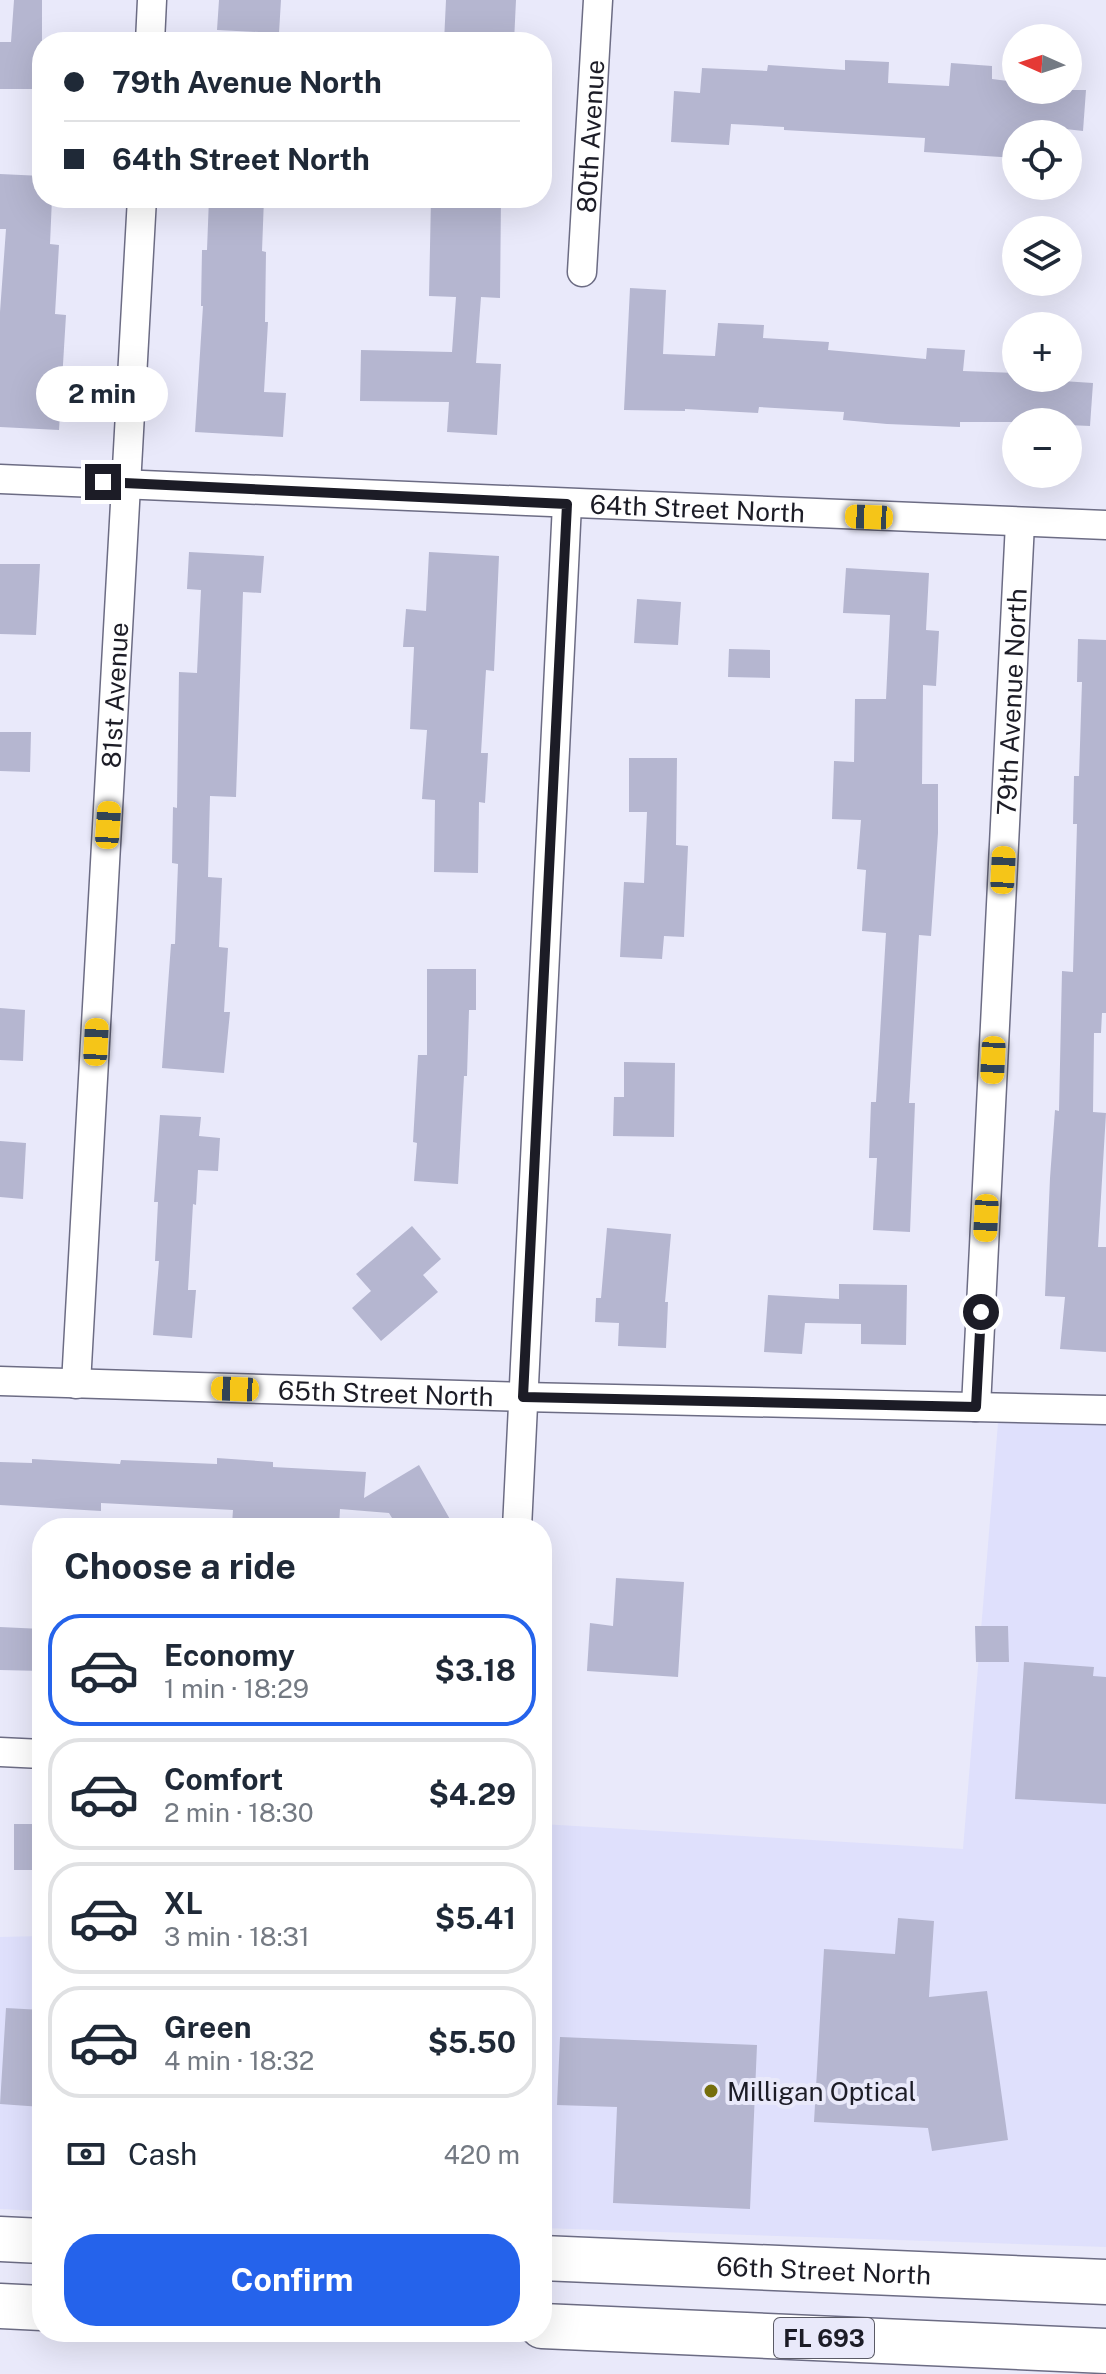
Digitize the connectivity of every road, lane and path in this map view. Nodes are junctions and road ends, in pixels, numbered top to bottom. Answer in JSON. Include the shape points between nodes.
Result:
{"nodes":[{"id":1,"x":152,"y":0,"type":"edge"},
{"id":2,"x":598,"y":0,"type":"edge"},
{"id":3,"x":150,"y":32,"type":"edge"},
{"id":4,"x":142,"y":208,"type":"edge"},
{"id":5,"x":582,"y":272,"type":"dead end"},
{"id":6,"x":0,"y":479,"type":"edge"},
{"id":7,"x":128,"y":483,"type":"junction"},
{"id":8,"x":567,"y":504,"type":"junction"},
{"id":9,"x":1020,"y":523,"type":"junction"},
{"id":10,"x":1106,"y":525,"type":"edge"},
{"id":11,"x":0,"y":1381,"type":"edge"},
{"id":12,"x":76,"y":1384,"type":"junction"},
{"id":13,"x":523,"y":1397,"type":"junction"},
{"id":14,"x":976,"y":1407,"type":"junction"},
{"id":15,"x":1106,"y":1410,"type":"edge"},
{"id":16,"x":517,"y":1518,"type":"edge"},
{"id":17,"x":0,"y":1752,"type":"edge"},
{"id":18,"x":32,"y":1754,"type":"edge"},
{"id":19,"x":0,"y":2239,"type":"edge"},
{"id":20,"x":32,"y":2241,"type":"edge"},
{"id":21,"x":552,"y":2258,"type":"edge"},
{"id":22,"x":1106,"y":2282,"type":"edge"},
{"id":23,"x":0,"y":2306,"type":"edge"},
{"id":24,"x":32,"y":2308,"type":"edge"},
{"id":25,"x":552,"y":2326,"type":"edge"},
{"id":26,"x":1106,"y":2351,"type":"edge"}],
"edges":[{"from":1,"to":3,"type":"street"},
{"from":2,"to":5,"type":"street","name":"80th Avenue"},
{"from":4,"to":7,"type":"street","name":"81st Avenue"},
{"from":6,"to":7,"type":"street","name":"64th Street North"},
{"from":7,"to":8,"type":"street","name":"64th Street North"},
{"from":7,"to":12,"type":"street","name":"81st Avenue"},
{"from":8,"to":9,"type":"street","name":"64th Street North"},
{"from":8,"to":13,"type":"street"},
{"from":9,"to":10,"type":"street","name":"64th Street North"},
{"from":9,"to":14,"type":"street","name":"79th Avenue North"},
{"from":11,"to":12,"type":"street","name":"65th Street North"},
{"from":12,"to":13,"type":"street","name":"65th Street North"},
{"from":13,"to":14,"type":"street","name":"65th Street North"},
{"from":13,"to":16,"type":"street"},
{"from":14,"to":15,"type":"street","name":"65th Street North"},
{"from":17,"to":18,"type":"street"},
{"from":19,"to":20,"type":"main road"},
{"from":21,"to":22,"type":"main road","name":"66th Street North"},
{"from":23,"to":24,"type":"main road"},
{"from":25,"to":26,"type":"main road","number":"FL 693"}]}
